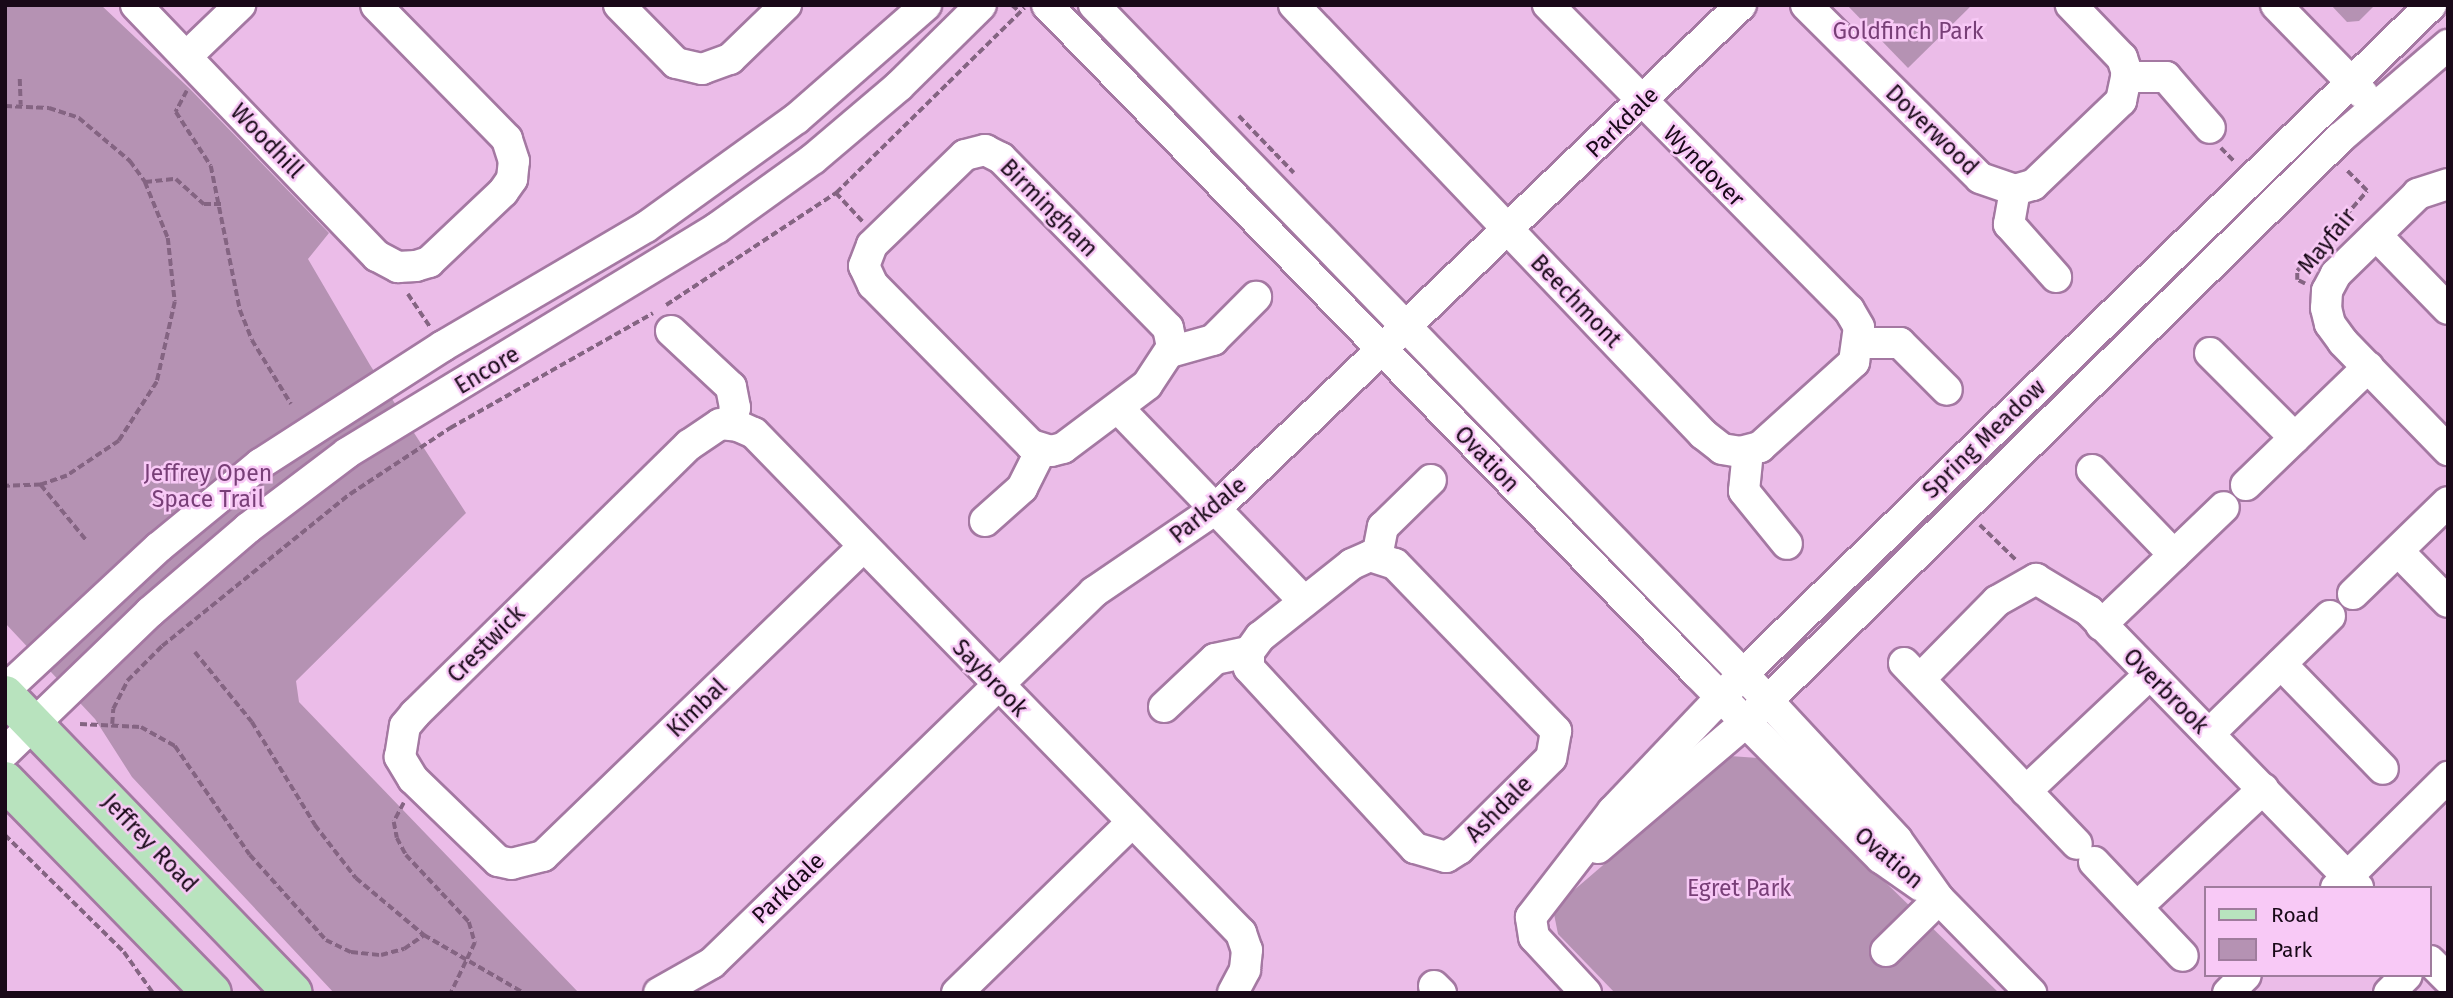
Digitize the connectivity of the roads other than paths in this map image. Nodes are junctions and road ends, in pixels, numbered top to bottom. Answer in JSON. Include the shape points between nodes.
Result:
{"nodes":[{"id":1,"x":136,"y":5,"type":"edge"},
{"id":2,"x":240,"y":5,"type":"edge"},
{"id":3,"x":376,"y":5,"type":"edge"},
{"id":4,"x":619,"y":5,"type":"edge"},
{"id":5,"x":786,"y":5,"type":"edge"},
{"id":6,"x":926,"y":5,"type":"edge"},
{"id":7,"x":981,"y":5,"type":"edge"},
{"id":8,"x":1094,"y":5,"type":"edge"},
{"id":9,"x":1294,"y":5,"type":"edge"},
{"id":10,"x":1548,"y":5,"type":"edge"},
{"id":11,"x":1741,"y":5,"type":"edge"},
{"id":12,"x":1806,"y":5,"type":"edge"},
{"id":13,"x":2071,"y":5,"type":"edge"},
{"id":14,"x":2276,"y":5,"type":"edge"},
{"id":15,"x":2431,"y":5,"type":"edge"},
{"id":16,"x":1033,"y":9,"type":"edge"},
{"id":17,"x":2448,"y":45,"type":"edge"},
{"id":18,"x":187,"y":56,"type":"junction"},
{"id":19,"x":2126,"y":82,"type":"junction"},
{"id":20,"x":2351,"y":82,"type":"junction"},
{"id":21,"x":1642,"y":103,"type":"junction"},
{"id":22,"x":2376,"y":107,"type":"junction"},
{"id":23,"x":2210,"y":128,"type":"road end"},
{"id":24,"x":2448,"y":184,"type":"edge"},
{"id":25,"x":2015,"y":190,"type":"junction"},
{"id":26,"x":1509,"y":231,"type":"junction"},
{"id":27,"x":2376,"y":235,"type":"junction"},
{"id":28,"x":2056,"y":277,"type":"dead end"},
{"id":29,"x":1256,"y":297,"type":"dead end"},
{"id":30,"x":2448,"y":309,"type":"edge"},
{"id":31,"x":1410,"y":327,"type":"junction"},
{"id":32,"x":671,"y":331,"type":"dead end"},
{"id":33,"x":1860,"y":335,"type":"junction"},
{"id":34,"x":1170,"y":352,"type":"junction"},
{"id":35,"x":1382,"y":352,"type":"junction"},
{"id":36,"x":2210,"y":353,"type":"dead end"},
{"id":37,"x":2368,"y":368,"type":"junction"},
{"id":38,"x":1947,"y":390,"type":"dead end"},
{"id":39,"x":1119,"y":409,"type":"junction"},
{"id":40,"x":725,"y":424,"type":"junction"},
{"id":41,"x":2294,"y":438,"type":"junction"},
{"id":42,"x":1041,"y":450,"type":"junction"},
{"id":43,"x":2448,"y":450,"type":"edge"},
{"id":44,"x":1748,"y":451,"type":"junction"},
{"id":45,"x":2092,"y":470,"type":"dead end"},
{"id":46,"x":1431,"y":480,"type":"dead end"},
{"id":47,"x":2246,"y":485,"type":"dead end"},
{"id":48,"x":2448,"y":502,"type":"edge"},
{"id":49,"x":2224,"y":507,"type":"dead end"},
{"id":50,"x":1214,"y":510,"type":"junction"},
{"id":51,"x":985,"y":521,"type":"dead end"},
{"id":52,"x":1787,"y":544,"type":"dead end"},
{"id":53,"x":862,"y":548,"type":"junction"},
{"id":54,"x":2398,"y":551,"type":"junction"},
{"id":55,"x":2174,"y":555,"type":"junction"},
{"id":56,"x":1377,"y":557,"type":"junction"},
{"id":57,"x":2353,"y":594,"type":"dead end"},
{"id":58,"x":1304,"y":601,"type":"junction"},
{"id":59,"x":2448,"y":602,"type":"edge"},
{"id":60,"x":2330,"y":617,"type":"dead end"},
{"id":61,"x":2101,"y":625,"type":"junction"},
{"id":62,"x":1249,"y":652,"type":"junction"},
{"id":63,"x":2281,"y":664,"type":"junction"},
{"id":64,"x":1743,"y":674,"type":"junction"},
{"id":65,"x":2150,"y":674,"type":"junction"},
{"id":66,"x":997,"y":685,"type":"junction"},
{"id":67,"x":5,"y":692,"type":"edge"},
{"id":68,"x":1721,"y":697,"type":"junction"},
{"id":69,"x":1164,"y":706,"type":"dead end"},
{"id":70,"x":1756,"y":711,"type":"junction"},
{"id":71,"x":35,"y":724,"type":"junction"},
{"id":72,"x":2209,"y":734,"type":"junction"},
{"id":73,"x":5,"y":752,"type":"edge"},
{"id":74,"x":2383,"y":769,"type":"dead end"},
{"id":75,"x":2448,"y":777,"type":"edge"},
{"id":76,"x":5,"y":781,"type":"edge"},
{"id":77,"x":2263,"y":789,"type":"junction"},
{"id":78,"x":2026,"y":790,"type":"junction"},
{"id":79,"x":1130,"y":824,"type":"junction"},
{"id":80,"x":527,"y":863,"type":"joint"},
{"id":81,"x":2347,"y":884,"type":"edge"},
{"id":82,"x":1551,"y":886,"type":"junction"},
{"id":83,"x":1939,"y":899,"type":"junction"},
{"id":84,"x":2137,"y":907,"type":"junction"},
{"id":85,"x":1886,"y":951,"type":"dead end"},
{"id":86,"x":2183,"y":956,"type":"dead end"},
{"id":87,"x":2432,"y":963,"type":"edge"},
{"id":88,"x":2244,"y":977,"type":"edge"},
{"id":89,"x":2405,"y":977,"type":"edge"},
{"id":90,"x":2448,"y":979,"type":"edge"},
{"id":91,"x":1237,"y":992,"type":"edge"},
{"id":92,"x":212,"y":993,"type":"edge"},
{"id":93,"x":293,"y":993,"type":"edge"},
{"id":94,"x":659,"y":993,"type":"edge"},
{"id":95,"x":957,"y":993,"type":"edge"},
{"id":96,"x":1586,"y":993,"type":"edge"},
{"id":97,"x":2031,"y":993,"type":"edge"},
{"id":98,"x":2228,"y":993,"type":"edge"},
{"id":99,"x":2389,"y":993,"type":"edge"}],
"edges":[{"from":1,"to":18,"type":"street","name":"Woodhill"},
{"from":2,"to":18,"type":"street"},
{"from":3,"to":18,"type":"street","name":"Woodhill","via":[[507,139],[514,161],[512,179],[503,192],[406,281]]},
{"from":4,"to":5,"type":"street","via":[[671,58],[694,69],[723,65]]},
{"from":6,"to":67,"type":"street","name":"Encore","via":[[738,163],[646,228],[444,345],[260,464],[159,547]]},
{"from":7,"to":71,"type":"street","name":"Encore","via":[[899,86],[813,159],[717,228],[347,453],[150,612]]},
{"from":8,"to":31,"type":"street","name":"Ovation"},
{"from":9,"to":26,"type":"street","name":"Beechmont"},
{"from":10,"to":21,"type":"street","name":"Wyndover"},
{"from":11,"to":21,"type":"street","name":"Parkdale"},
{"from":12,"to":25,"type":"street","name":"Doverwood","via":[[1980,178]]},
{"from":13,"to":19,"type":"street","via":[[2122,58]]},
{"from":14,"to":20,"type":"street"},
{"from":15,"to":20,"type":"street","name":"Spring Meadow"},
{"from":16,"to":35,"type":"street","name":"Ovation"},
{"from":17,"to":22,"type":"street","name":"Spring Meadow"},
{"from":19,"to":23,"type":"street","via":[[2166,77]]},
{"from":19,"to":25,"type":"street","via":[[2121,100],[2033,186]]},
{"from":20,"to":22,"type":"street"},
{"from":20,"to":64,"type":"street","name":"Spring Meadow"},
{"from":21,"to":26,"type":"street","name":"Parkdale"},
{"from":21,"to":33,"type":"street","name":"Wyndover","via":[[1849,310]]},
{"from":22,"to":70,"type":"street","name":"Spring Meadow"},
{"from":24,"to":27,"type":"street","via":[[2418,194]]},
{"from":25,"to":28,"type":"street","via":[[2009,225]]},
{"from":26,"to":31,"type":"street","name":"Parkdale"},
{"from":26,"to":44,"type":"street","name":"Beechmont","via":[[1703,433],[1722,449]]},
{"from":27,"to":30,"type":"street"},
{"from":27,"to":37,"type":"street","name":"Mayfair","via":[[2336,274],[2327,291],[2330,324]]},
{"from":29,"to":34,"type":"street","via":[[1213,340]]},
{"from":31,"to":35,"type":"street","name":"Parkdale"},
{"from":31,"to":64,"type":"street","name":"Ovation"},
{"from":32,"to":40,"type":"street","via":[[731,387],[735,408]]},
{"from":33,"to":38,"type":"street","via":[[1900,343]]},
{"from":33,"to":44,"type":"street","via":[[1854,362],[1760,447]]},
{"from":34,"to":39,"type":"street","via":[[1147,385]]},
{"from":34,"to":42,"type":"street","name":"Birmingham","via":[[1168,328],[1001,158],[985,149],[965,155],[879,239],[864,266],[873,285],[1031,446]]},
{"from":35,"to":50,"type":"street","name":"Parkdale"},
{"from":35,"to":68,"type":"street","name":"Ovation"},
{"from":36,"to":41,"type":"street"},
{"from":37,"to":41,"type":"street"},
{"from":37,"to":43,"type":"street","name":"Mayfair"},
{"from":39,"to":42,"type":"street","via":[[1063,448]]},
{"from":39,"to":50,"type":"street"},
{"from":40,"to":53,"type":"street","name":"Saybrook","via":[[754,433]]},
{"from":40,"to":80,"type":"street","name":"Crestwick","via":[[689,445],[405,726],[400,757],[419,785],[498,861]]},
{"from":41,"to":47,"type":"street"},
{"from":42,"to":51,"type":"street","via":[[1022,488]]},
{"from":44,"to":52,"type":"street","via":[[1744,491]]},
{"from":45,"to":55,"type":"street"},
{"from":46,"to":56,"type":"street","via":[[1383,527]]},
{"from":48,"to":54,"type":"street"},
{"from":49,"to":55,"type":"street"},
{"from":50,"to":58,"type":"street"},
{"from":50,"to":66,"type":"street","name":"Parkdale","via":[[1094,592]]},
{"from":53,"to":66,"type":"street","name":"Saybrook"},
{"from":53,"to":80,"type":"street","name":"Kimbal","via":[[552,849]]},
{"from":54,"to":57,"type":"street"},
{"from":54,"to":59,"type":"street"},
{"from":55,"to":61,"type":"street"},
{"from":56,"to":58,"type":"street","via":[[1352,564]]},
{"from":56,"to":62,"type":"street","name":"Ashdale","via":[[1395,564],[1556,731],[1551,758],[1459,849],[1446,857],[1415,848],[1258,682],[1249,668]]},
{"from":58,"to":62,"type":"street"},
{"from":60,"to":63,"type":"street"},
{"from":61,"to":65,"type":"street","name":"Overbrook"},
{"from":61,"to":78,"type":"street","name":"Overbrook","via":[[2089,611],[2036,579],[1997,600],[1912,671]]},
{"from":62,"to":69,"type":"street","via":[[1215,659]]},
{"from":63,"to":72,"type":"street"},
{"from":63,"to":74,"type":"street"},
{"from":64,"to":68,"type":"street","name":"Spring Meadow"},
{"from":64,"to":70,"type":"street","name":"Ovation"},
{"from":65,"to":72,"type":"street","name":"Overbrook"},
{"from":65,"to":78,"type":"street"},
{"from":66,"to":79,"type":"street","name":"Saybrook"},
{"from":66,"to":94,"type":"street","name":"Parkdale","via":[[712,963]]},
{"from":67,"to":71,"type":"main road","name":"Jeffrey Road"},
{"from":68,"to":70,"type":"street","name":"Ovation"},
{"from":68,"to":82,"type":"street","name":"Spring Meadow","via":[[1669,748]]},
{"from":70,"to":82,"type":"street","name":"Spring Meadow","via":[[1643,813]]},
{"from":70,"to":83,"type":"street","name":"Ovation","via":[[1897,839]]},
{"from":71,"to":73,"type":"street","name":"Encore"},
{"from":71,"to":93,"type":"main road","name":"Jeffrey Road"},
{"from":72,"to":77,"type":"street","name":"Overbrook"},
{"from":75,"to":81,"type":"street"},
{"from":76,"to":92,"type":"main road"},
{"from":77,"to":81,"type":"street","name":"Overbrook"},
{"from":77,"to":84,"type":"street"},
{"from":78,"to":84,"type":"street"},
{"from":79,"to":91,"type":"street","name":"Saybrook","via":[[1241,933],[1248,950]]},
{"from":79,"to":95,"type":"street"},
{"from":82,"to":96,"type":"street","name":"Spring Meadow","via":[[1533,909],[1530,927]]},
{"from":83,"to":85,"type":"street"},
{"from":83,"to":97,"type":"street","name":"Ovation"},
{"from":84,"to":86,"type":"street"},
{"from":87,"to":90,"type":"street"},
{"from":88,"to":98,"type":"street"},
{"from":89,"to":99,"type":"street"}]}
